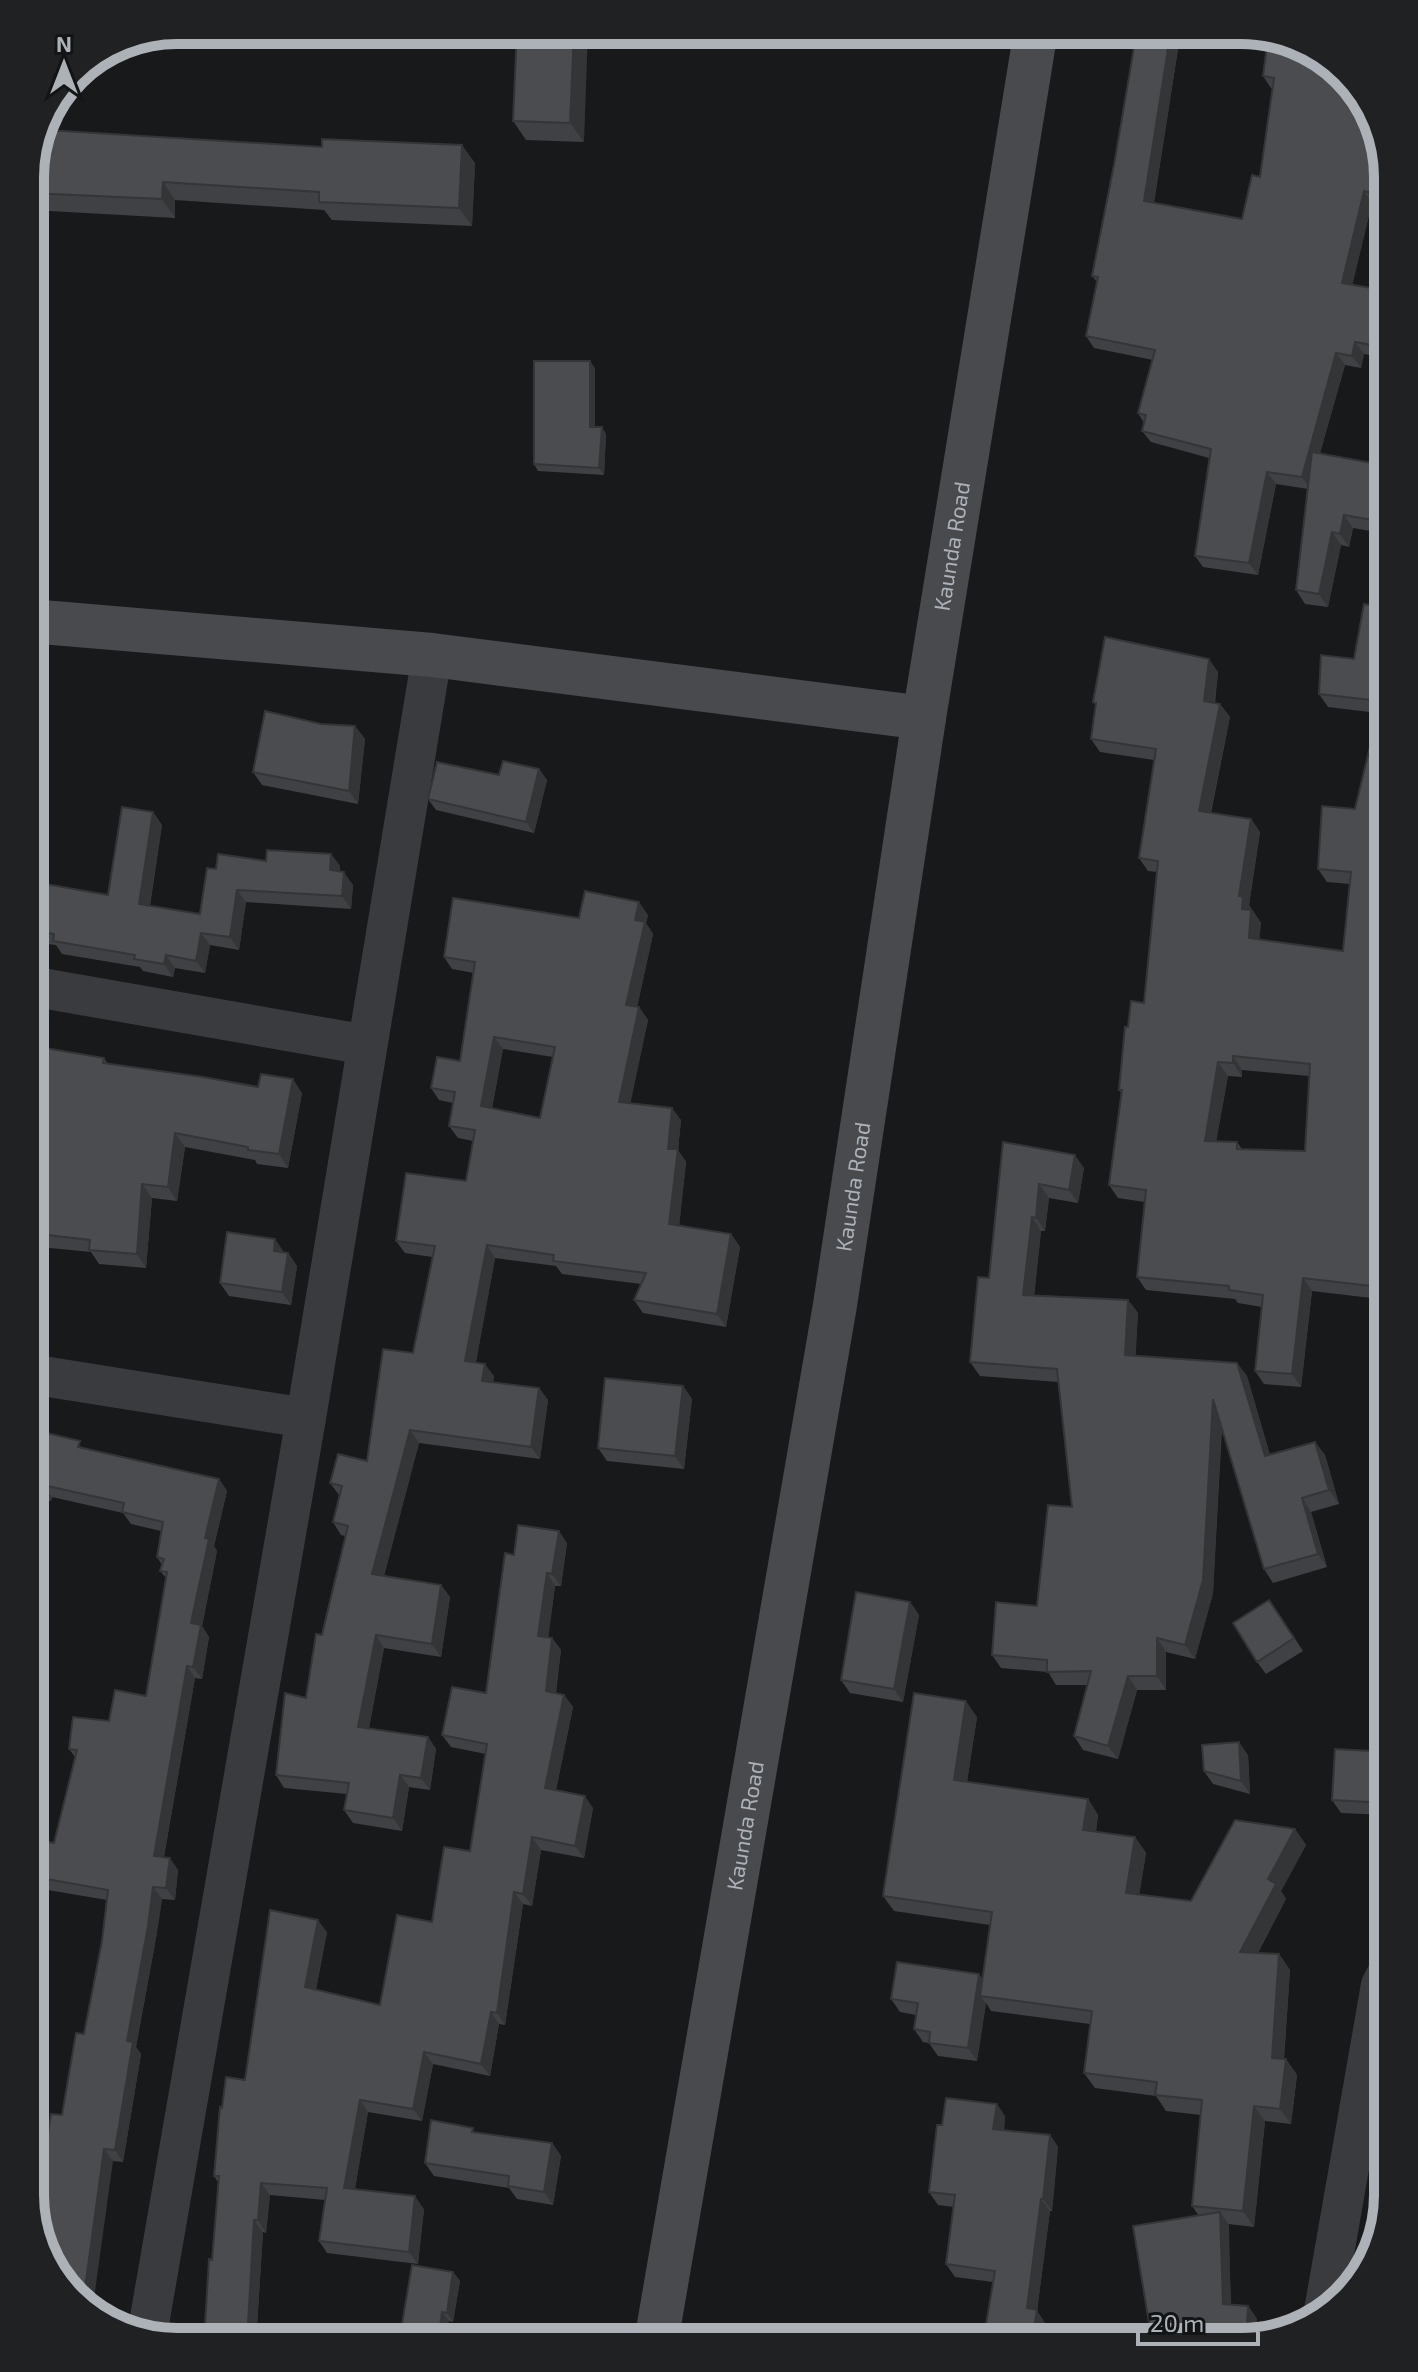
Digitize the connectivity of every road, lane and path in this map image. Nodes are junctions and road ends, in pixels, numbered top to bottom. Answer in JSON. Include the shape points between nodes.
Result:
{"nodes":[{"id":1,"x":1034,"y":44,"type":"edge"},
{"id":2,"x":44,"y":622,"type":"edge"},
{"id":3,"x":432,"y":655,"type":"junction"},
{"id":4,"x":924,"y":718,"type":"junction"},
{"id":5,"x":44,"y":988,"type":"edge"},
{"id":6,"x":367,"y":1045,"type":"junction"},
{"id":7,"x":44,"y":1376,"type":"edge"},
{"id":8,"x":306,"y":1418,"type":"junction"},
{"id":9,"x":1374,"y":2025,"type":"edge"},
{"id":10,"x":1327,"y":2296,"type":"edge"},
{"id":11,"x":149,"y":2324,"type":"edge"},
{"id":12,"x":658,"y":2328,"type":"edge"}],
"edges":[{"from":1,"to":4,"type":"street","name":"Kaunda Road"},
{"from":2,"to":3,"type":"street"},
{"from":3,"to":4,"type":"street"},
{"from":3,"to":6,"type":"street"},
{"from":4,"to":12,"type":"street","name":"Kaunda Road","via":[[835,1305]]},
{"from":5,"to":6,"type":"street"},
{"from":6,"to":8,"type":"street"},
{"from":7,"to":8,"type":"street"},
{"from":8,"to":11,"type":"street"},
{"from":9,"to":10,"type":"street"}]}
